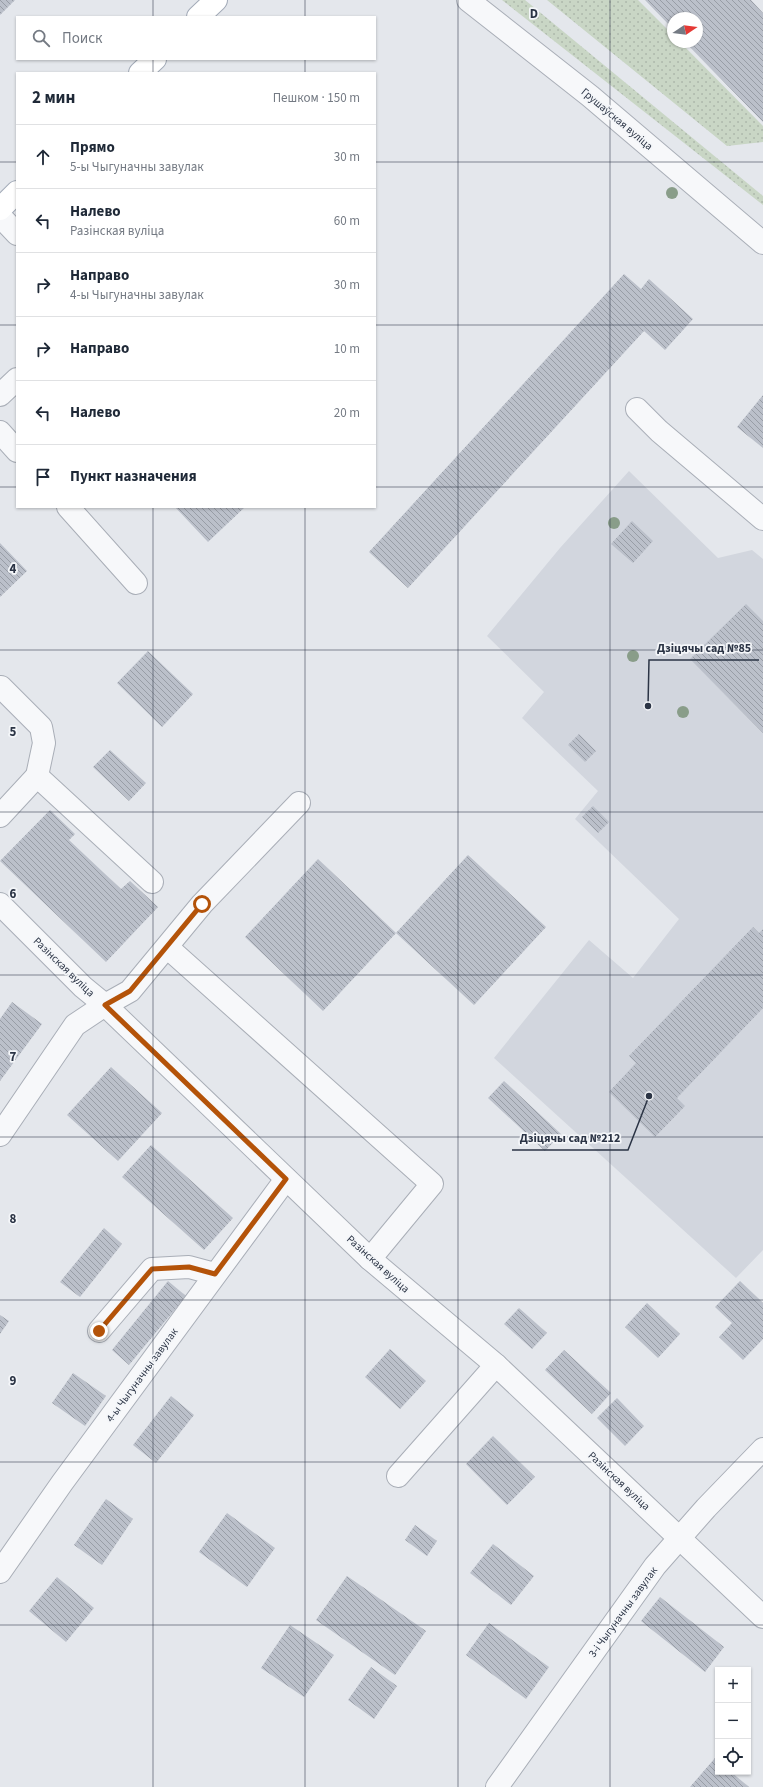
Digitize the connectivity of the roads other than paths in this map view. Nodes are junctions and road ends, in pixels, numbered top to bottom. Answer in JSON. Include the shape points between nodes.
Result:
{"nodes":[{"id":1,"x":216,"y":0,"type":"edge"},
{"id":2,"x":468,"y":0,"type":"edge"},
{"id":3,"x":199,"y":16,"type":"edge"},
{"id":4,"x":154,"y":60,"type":"edge"},
{"id":5,"x":141,"y":72,"type":"edge"},
{"id":6,"x":16,"y":193,"type":"edge"},
{"id":7,"x":0,"y":209,"type":"edge"},
{"id":8,"x":0,"y":216,"type":"edge"},
{"id":9,"x":16,"y":233,"type":"edge"},
{"id":10,"x":763,"y":243,"type":"edge"},
{"id":11,"x":16,"y":381,"type":"edge"},
{"id":12,"x":0,"y":396,"type":"edge"},
{"id":13,"x":637,"y":409,"type":"dead end"},
{"id":14,"x":0,"y":432,"type":"edge"},
{"id":15,"x":16,"y":450,"type":"edge"},
{"id":16,"x":69,"y":508,"type":"edge"},
{"id":17,"x":763,"y":519,"type":"edge"},
{"id":18,"x":136,"y":582,"type":"dead end"},
{"id":19,"x":1,"y":687,"type":"edge"},
{"id":20,"x":37,"y":776,"type":"junction"},
{"id":21,"x":299,"y":803,"type":"dead end"},
{"id":22,"x":0,"y":816,"type":"edge"},
{"id":23,"x":152,"y":882,"type":"dead end"},
{"id":24,"x":0,"y":904,"type":"edge"},
{"id":25,"x":167,"y":947,"type":"junction"},
{"id":26,"x":105,"y":1005,"type":"junction"},
{"id":27,"x":3,"y":1124,"type":"edge"},
{"id":28,"x":286,"y":1179,"type":"junction"},
{"id":29,"x":370,"y":1259,"type":"junction"},
{"id":30,"x":215,"y":1274,"type":"junction"},
{"id":31,"x":99,"y":1331,"type":"dead end"},
{"id":32,"x":496,"y":1365,"type":"junction"},
{"id":33,"x":763,"y":1449,"type":"edge"},
{"id":34,"x":398,"y":1476,"type":"dead end"},
{"id":35,"x":680,"y":1538,"type":"junction"},
{"id":36,"x":0,"y":1572,"type":"edge"},
{"id":37,"x":760,"y":1609,"type":"edge"},
{"id":38,"x":497,"y":1787,"type":"edge"}],
"edges":[{"from":1,"to":3,"type":"main road"},
{"from":2,"to":10,"type":"street","name":"Грушаўская вуліца","via":[[590,96]]},
{"from":4,"to":5,"type":"main road"},
{"from":6,"to":7,"type":"main road"},
{"from":8,"to":9,"type":"street"},
{"from":11,"to":12,"type":"street"},
{"from":13,"to":17,"type":"street","via":[[659,431]]},
{"from":14,"to":15,"type":"street"},
{"from":16,"to":18,"type":"street"},
{"from":19,"to":20,"type":"street","via":[[41,727],[44,743]]},
{"from":20,"to":22,"type":"street"},
{"from":20,"to":23,"type":"street"},
{"from":21,"to":25,"type":"street","via":[[202,904]]},
{"from":24,"to":26,"type":"street","name":"Разінская вуліца","via":[[83,987]]},
{"from":25,"to":26,"type":"street","via":[[130,991]]},
{"from":25,"to":29,"type":"street","via":[[432,1184]]},
{"from":26,"to":27,"type":"street","via":[[75,1025]]},
{"from":26,"to":28,"type":"street","name":"Разінская вуліца"},
{"from":28,"to":29,"type":"street","name":"Разінская вуліца"},
{"from":28,"to":30,"type":"street","name":"4-ы Чыгуначны завулак"},
{"from":29,"to":32,"type":"street","name":"Разінская вуліца"},
{"from":30,"to":31,"type":"street","via":[[189,1267],[152,1269]]},
{"from":30,"to":36,"type":"street","name":"4-ы Чыгуначны завулак"},
{"from":32,"to":34,"type":"street"},
{"from":32,"to":35,"type":"street","name":"Разінская вуліца"},
{"from":33,"to":35,"type":"street","name":"3-і Чыгуначны завулак"},
{"from":35,"to":37,"type":"street","name":"Разінская вуліца"},
{"from":35,"to":38,"type":"street","name":"3-і Чыгуначны завулак","via":[[655,1566]]}]}
